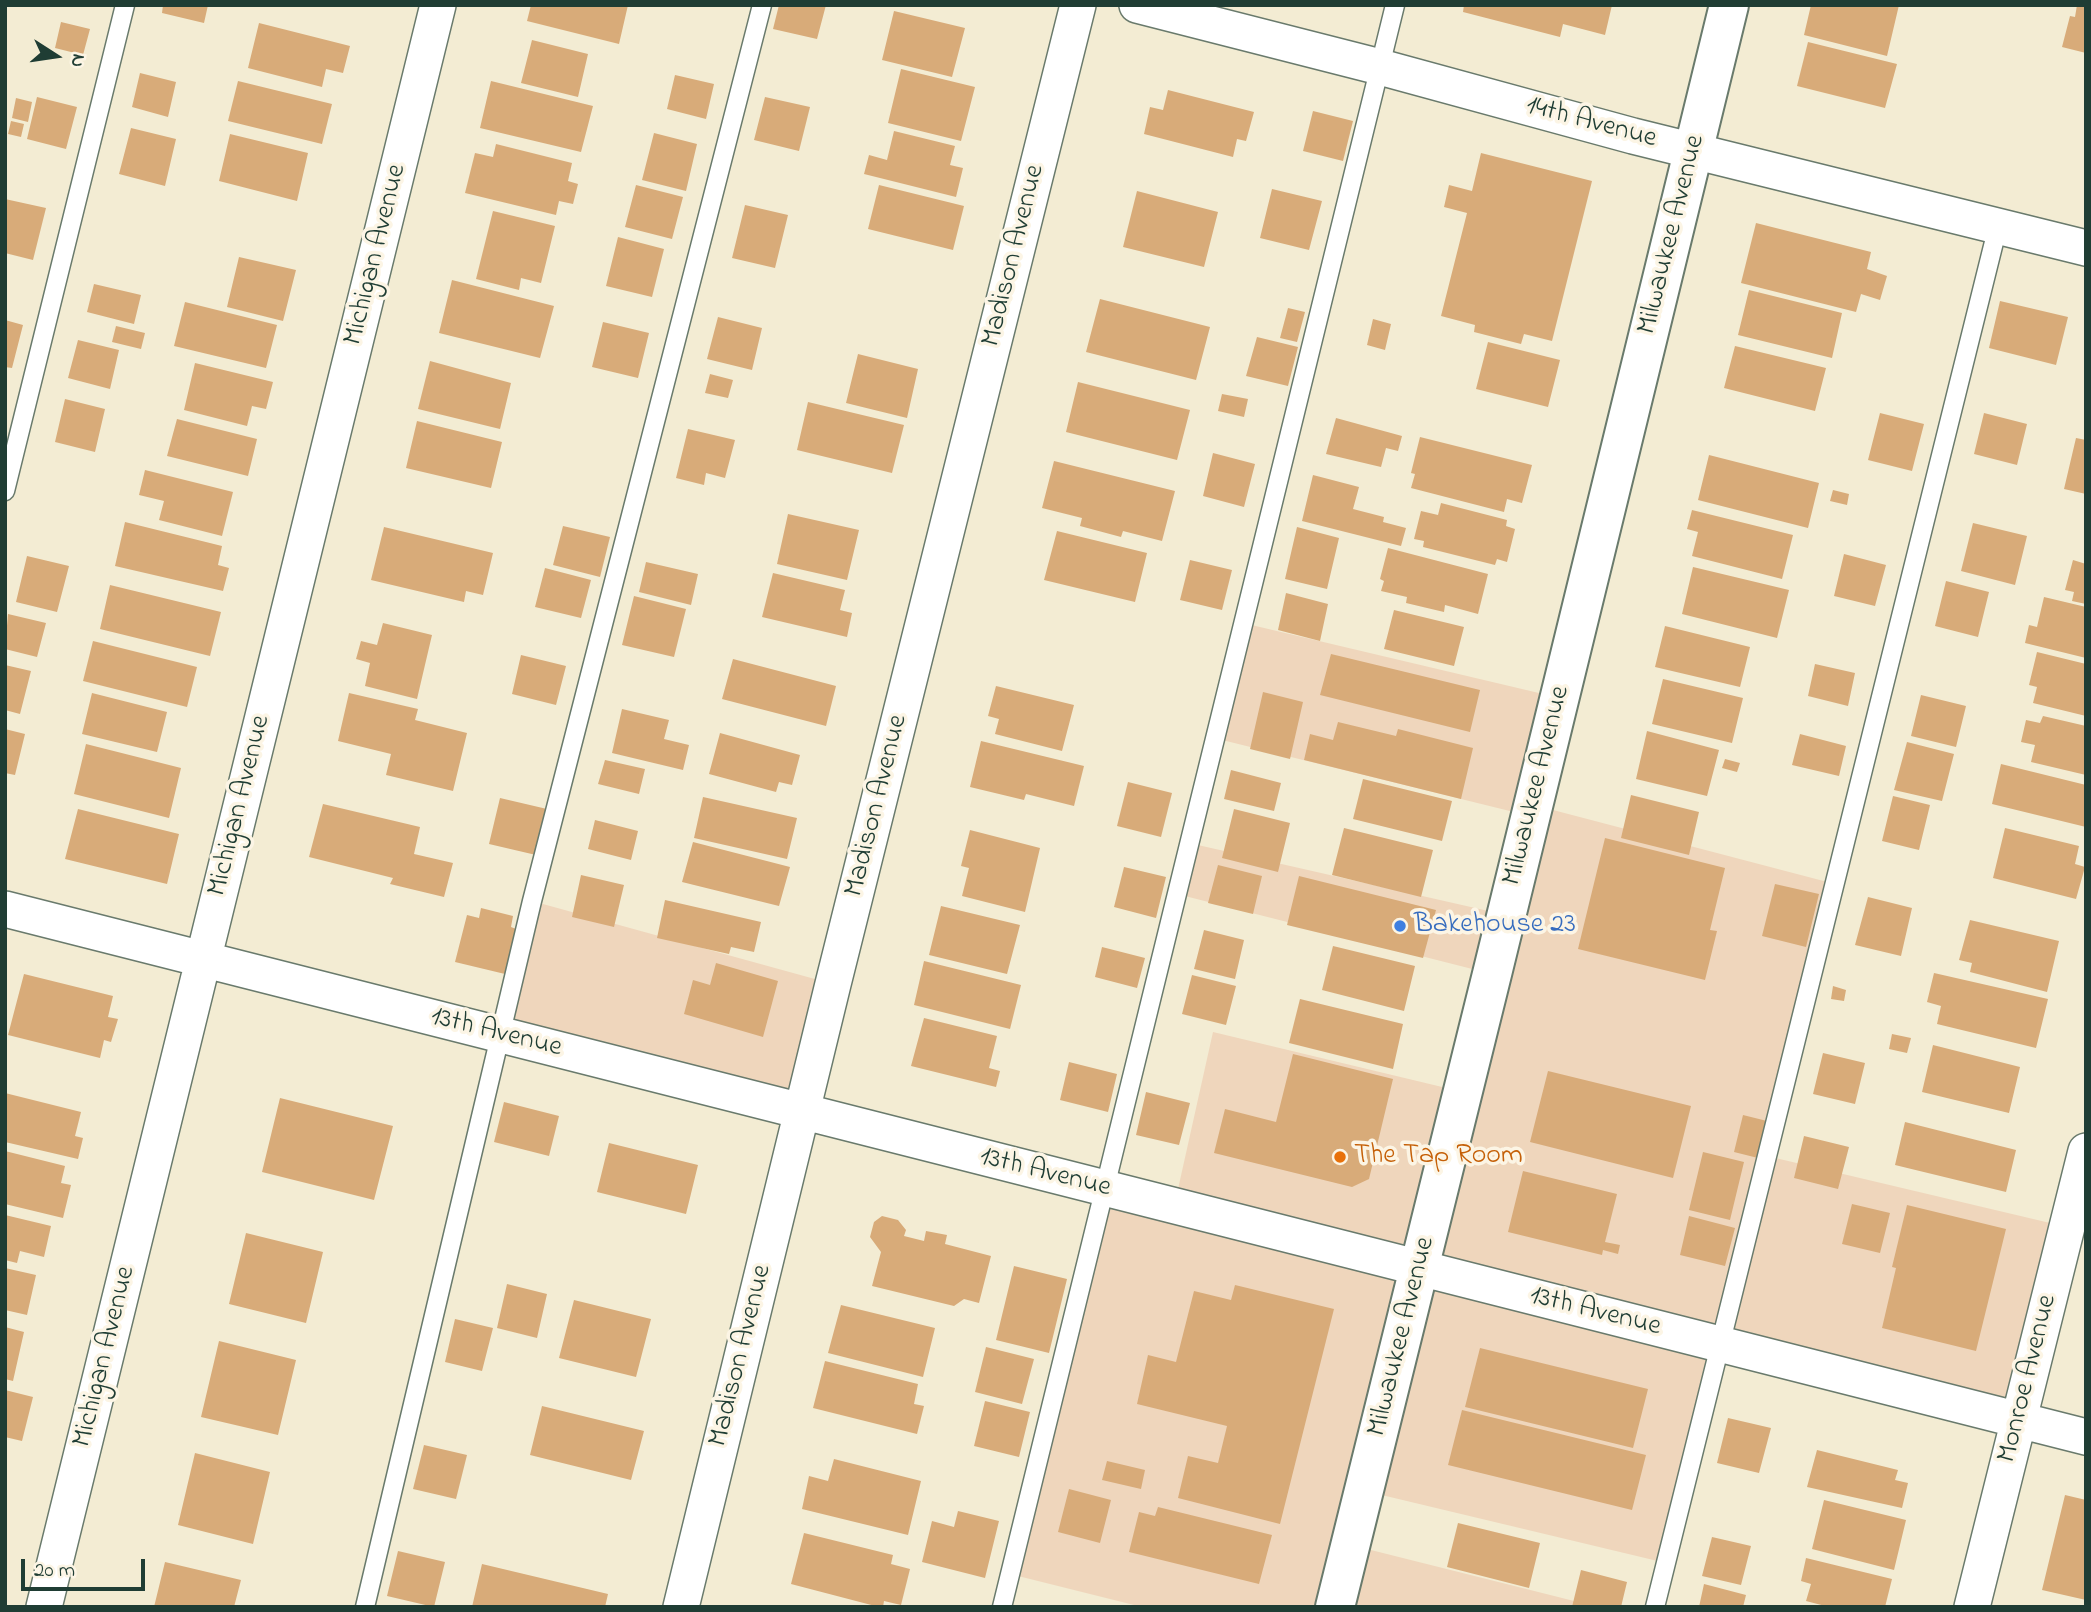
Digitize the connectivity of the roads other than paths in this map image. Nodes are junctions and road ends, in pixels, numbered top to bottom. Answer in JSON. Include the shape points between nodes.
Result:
{"nodes":[{"id":1,"x":125,"y":5,"type":"edge"},
{"id":2,"x":438,"y":5,"type":"edge"},
{"id":3,"x":762,"y":5,"type":"edge"},
{"id":4,"x":1078,"y":5,"type":"edge"},
{"id":5,"x":1138,"y":5,"type":"edge"},
{"id":6,"x":1395,"y":5,"type":"edge"},
{"id":7,"x":1728,"y":5,"type":"edge"},
{"id":8,"x":1380,"y":67,"type":"junction"},
{"id":9,"x":1694,"y":150,"type":"junction"},
{"id":10,"x":1998,"y":226,"type":"junction"},
{"id":11,"x":2086,"y":248,"type":"edge"},
{"id":12,"x":5,"y":491,"type":"edge"},
{"id":13,"x":5,"y":909,"type":"edge"},
{"id":14,"x":204,"y":959,"type":"junction"},
{"id":15,"x":500,"y":1035,"type":"junction"},
{"id":16,"x":802,"y":1112,"type":"junction"},
{"id":17,"x":2086,"y":1151,"type":"edge"},
{"id":18,"x":1104,"y":1189,"type":"junction"},
{"id":19,"x":1420,"y":1270,"type":"junction"},
{"id":20,"x":1720,"y":1345,"type":"junction"},
{"id":21,"x":2019,"y":1420,"type":"junction"},
{"id":22,"x":2086,"y":1437,"type":"edge"},
{"id":23,"x":44,"y":1607,"type":"edge"},
{"id":24,"x":365,"y":1607,"type":"edge"},
{"id":25,"x":681,"y":1607,"type":"edge"},
{"id":26,"x":1002,"y":1607,"type":"edge"},
{"id":27,"x":1335,"y":1607,"type":"edge"},
{"id":28,"x":1656,"y":1607,"type":"edge"},
{"id":29,"x":1972,"y":1607,"type":"edge"}],
"edges":[{"from":1,"to":12,"type":"lane"},
{"from":2,"to":14,"type":"street","name":"Michigan Avenue"},
{"from":3,"to":15,"type":"lane"},
{"from":4,"to":16,"type":"street","name":"Madison Avenue"},
{"from":5,"to":8,"type":"street","name":"14th Avenue"},
{"from":6,"to":8,"type":"lane"},
{"from":7,"to":9,"type":"street","name":"Milwaukee Avenue"},
{"from":8,"to":9,"type":"street","name":"14th Avenue"},
{"from":8,"to":18,"type":"lane"},
{"from":9,"to":10,"type":"street","name":"14th Avenue"},
{"from":9,"to":19,"type":"street","name":"Milwaukee Avenue"},
{"from":10,"to":11,"type":"street","name":"14th Avenue"},
{"from":10,"to":20,"type":"lane"},
{"from":13,"to":14,"type":"street","name":"13th Avenue"},
{"from":14,"to":15,"type":"street","name":"13th Avenue"},
{"from":14,"to":23,"type":"street","name":"Michigan Avenue"},
{"from":15,"to":16,"type":"street","name":"13th Avenue"},
{"from":15,"to":24,"type":"lane"},
{"from":16,"to":18,"type":"street","name":"13th Avenue"},
{"from":16,"to":25,"type":"street","name":"Madison Avenue"},
{"from":17,"to":21,"type":"street","name":"Monroe Avenue"},
{"from":18,"to":19,"type":"street","name":"13th Avenue"},
{"from":18,"to":26,"type":"lane"},
{"from":19,"to":20,"type":"street","name":"13th Avenue"},
{"from":19,"to":27,"type":"street","name":"Milwaukee Avenue"},
{"from":20,"to":21,"type":"street","name":"13th Avenue"},
{"from":20,"to":28,"type":"lane"},
{"from":21,"to":22,"type":"street","name":"13th Avenue"},
{"from":21,"to":29,"type":"street","name":"Monroe Avenue"}]}
